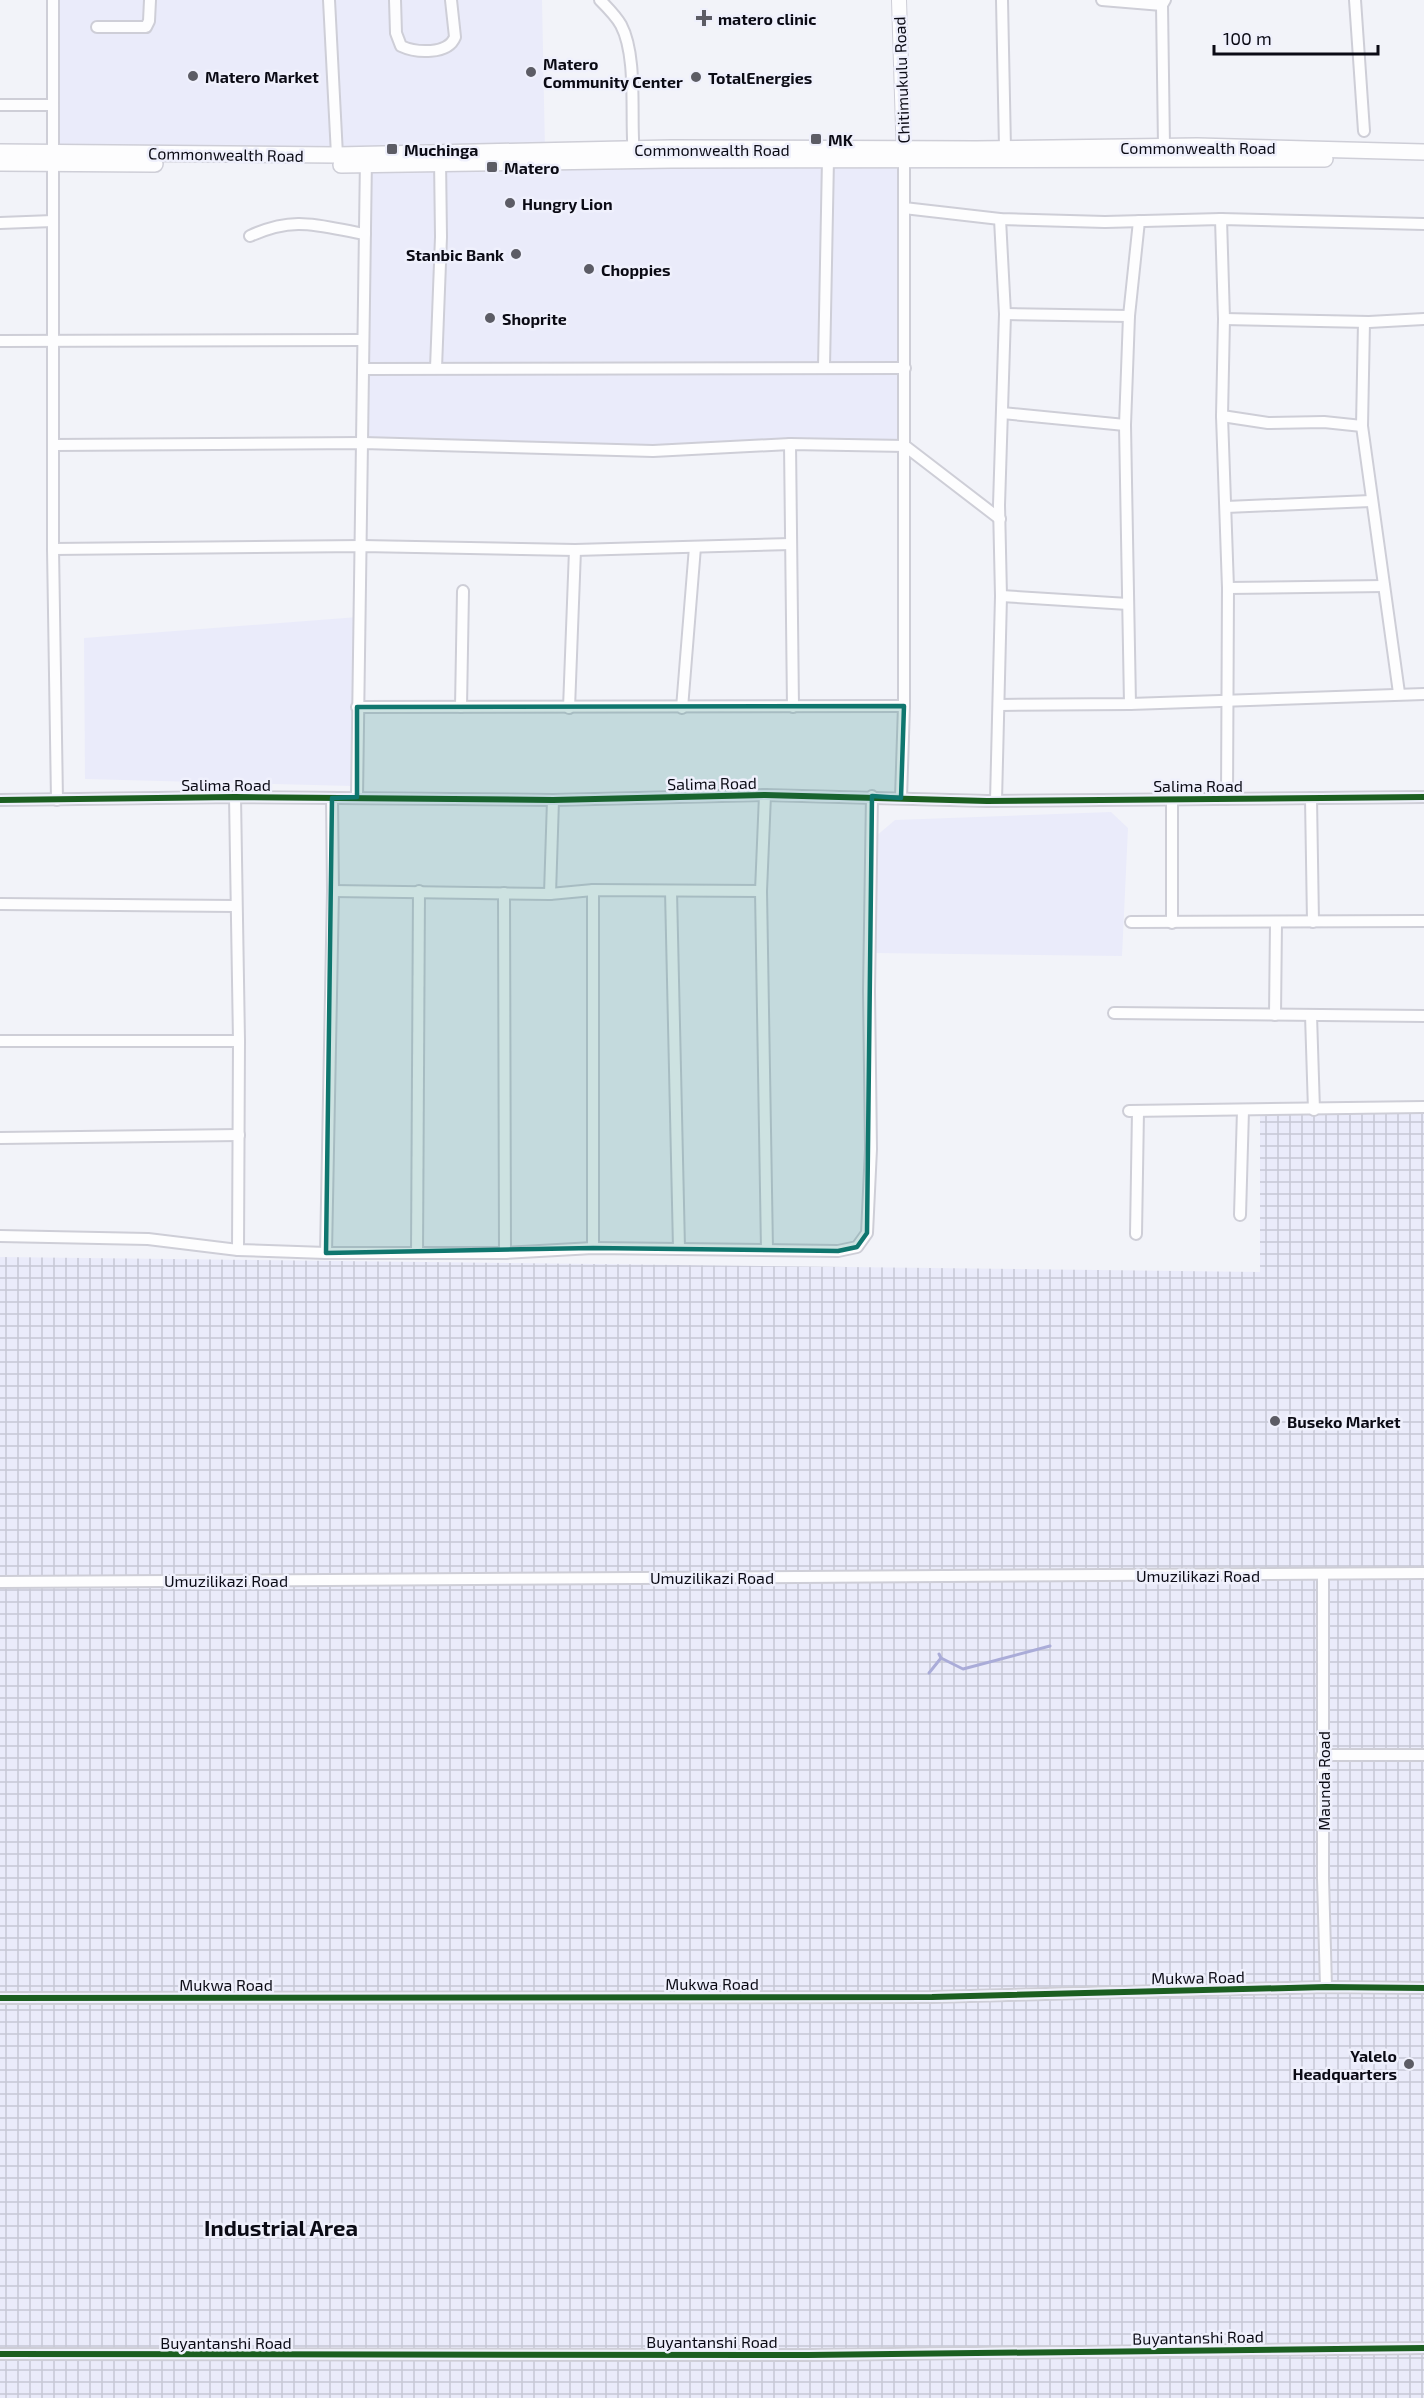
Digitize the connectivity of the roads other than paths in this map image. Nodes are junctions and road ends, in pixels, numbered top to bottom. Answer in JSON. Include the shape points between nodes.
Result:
{"nodes":[{"id":1,"x":52,"y":0,"type":"edge"},
{"id":2,"x":150,"y":0,"type":"edge"},
{"id":3,"x":329,"y":0,"type":"edge"},
{"id":4,"x":395,"y":0,"type":"edge"},
{"id":5,"x":451,"y":0,"type":"edge"},
{"id":6,"x":899,"y":0,"type":"edge"},
{"id":7,"x":1002,"y":0,"type":"edge"},
{"id":8,"x":1102,"y":0,"type":"edge"},
{"id":9,"x":1355,"y":0,"type":"edge"},
{"id":10,"x":604,"y":1,"type":"edge"},
{"id":11,"x":1163,"y":2,"type":"edge"},
{"id":12,"x":97,"y":27,"type":"dead end"},
{"id":13,"x":0,"y":105,"type":"edge"},
{"id":14,"x":52,"y":105,"type":"junction"},
{"id":15,"x":1364,"y":131,"type":"dead end"},
{"id":16,"x":1164,"y":146,"type":"junction"},
{"id":17,"x":1005,"y":148,"type":"junction"},
{"id":18,"x":0,"y":152,"type":"edge"},
{"id":19,"x":1424,"y":152,"type":"edge"},
{"id":20,"x":634,"y":154,"type":"junction"},
{"id":21,"x":904,"y":154,"type":"junction"},
{"id":22,"x":337,"y":155,"type":"junction"},
{"id":23,"x":51,"y":158,"type":"junction"},
{"id":24,"x":440,"y":158,"type":"junction"},
{"id":25,"x":828,"y":159,"type":"junction"},
{"id":26,"x":366,"y":160,"type":"junction"},
{"id":27,"x":1424,"y":162,"type":"edge"},
{"id":28,"x":0,"y":163,"type":"edge"},
{"id":29,"x":904,"y":208,"type":"junction"},
{"id":30,"x":1000,"y":219,"type":"junction"},
{"id":31,"x":1221,"y":219,"type":"junction"},
{"id":32,"x":1139,"y":220,"type":"junction"},
{"id":33,"x":53,"y":221,"type":"junction"},
{"id":34,"x":0,"y":224,"type":"edge"},
{"id":35,"x":1424,"y":224,"type":"edge"},
{"id":36,"x":365,"y":234,"type":"junction"},
{"id":37,"x":250,"y":236,"type":"dead end"},
{"id":38,"x":1005,"y":314,"type":"junction"},
{"id":39,"x":1129,"y":316,"type":"junction"},
{"id":40,"x":1424,"y":318,"type":"edge"},
{"id":41,"x":1224,"y":320,"type":"junction"},
{"id":42,"x":1364,"y":322,"type":"junction"},
{"id":43,"x":363,"y":340,"type":"junction"},
{"id":44,"x":0,"y":341,"type":"edge"},
{"id":45,"x":54,"y":341,"type":"junction"},
{"id":46,"x":824,"y":367,"type":"junction"},
{"id":47,"x":436,"y":368,"type":"junction"},
{"id":48,"x":905,"y":368,"type":"junction"},
{"id":49,"x":364,"y":369,"type":"junction"},
{"id":50,"x":1002,"y":413,"type":"junction"},
{"id":51,"x":1222,"y":416,"type":"junction"},
{"id":52,"x":1125,"y":425,"type":"junction"},
{"id":53,"x":1362,"y":426,"type":"junction"},
{"id":54,"x":363,"y":443,"type":"junction"},
{"id":55,"x":790,"y":444,"type":"junction"},
{"id":56,"x":53,"y":445,"type":"junction"},
{"id":57,"x":905,"y":446,"type":"junction"},
{"id":58,"x":1371,"y":501,"type":"junction"},
{"id":59,"x":1226,"y":507,"type":"junction"},
{"id":60,"x":1000,"y":519,"type":"junction"},
{"id":61,"x":791,"y":544,"type":"junction"},
{"id":62,"x":362,"y":546,"type":"junction"},
{"id":63,"x":695,"y":547,"type":"junction"},
{"id":64,"x":53,"y":549,"type":"junction"},
{"id":65,"x":575,"y":550,"type":"junction"},
{"id":66,"x":1384,"y":586,"type":"junction"},
{"id":67,"x":1228,"y":588,"type":"junction"},
{"id":68,"x":463,"y":591,"type":"dead end"},
{"id":69,"x":1001,"y":596,"type":"junction"},
{"id":70,"x":1128,"y":603,"type":"junction"},
{"id":71,"x":1399,"y":693,"type":"junction"},
{"id":72,"x":1424,"y":694,"type":"edge"},
{"id":73,"x":1227,"y":699,"type":"junction"},
{"id":74,"x":1130,"y":704,"type":"junction"},
{"id":75,"x":999,"y":705,"type":"junction"},
{"id":76,"x":357,"y":706,"type":"junction"},
{"id":77,"x":904,"y":706,"type":"junction"},
{"id":78,"x":461,"y":707,"type":"junction"},
{"id":79,"x":793,"y":707,"type":"junction"},
{"id":80,"x":569,"y":708,"type":"junction"},
{"id":81,"x":682,"y":708,"type":"junction"},
{"id":82,"x":765,"y":795,"type":"junction"},
{"id":83,"x":872,"y":796,"type":"junction"},
{"id":84,"x":235,"y":797,"type":"junction"},
{"id":85,"x":1424,"y":797,"type":"edge"},
{"id":86,"x":332,"y":798,"type":"junction"},
{"id":87,"x":357,"y":798,"type":"junction"},
{"id":88,"x":901,"y":798,"type":"junction"},
{"id":89,"x":1311,"y":798,"type":"junction"},
{"id":90,"x":1172,"y":799,"type":"junction"},
{"id":91,"x":1227,"y":799,"type":"junction"},
{"id":92,"x":0,"y":800,"type":"edge"},
{"id":93,"x":57,"y":800,"type":"junction"},
{"id":94,"x":553,"y":800,"type":"junction"},
{"id":95,"x":996,"y":801,"type":"junction"},
{"id":96,"x":593,"y":890,"type":"junction"},
{"id":97,"x":333,"y":891,"type":"junction"},
{"id":98,"x":419,"y":891,"type":"junction"},
{"id":99,"x":671,"y":891,"type":"junction"},
{"id":100,"x":761,"y":891,"type":"junction"},
{"id":101,"x":504,"y":893,"type":"junction"},
{"id":102,"x":550,"y":894,"type":"junction"},
{"id":103,"x":0,"y":904,"type":"edge"},
{"id":104,"x":236,"y":906,"type":"junction"},
{"id":105,"x":1131,"y":921,"type":"dead end"},
{"id":106,"x":1424,"y":921,"type":"edge"},
{"id":107,"x":1276,"y":922,"type":"junction"},
{"id":108,"x":1313,"y":922,"type":"junction"},
{"id":109,"x":1172,"y":923,"type":"junction"},
{"id":110,"x":1114,"y":1013,"type":"dead end"},
{"id":111,"x":1275,"y":1015,"type":"junction"},
{"id":112,"x":1311,"y":1015,"type":"junction"},
{"id":113,"x":1424,"y":1016,"type":"edge"},
{"id":114,"x":0,"y":1041,"type":"edge"},
{"id":115,"x":238,"y":1041,"type":"junction"},
{"id":116,"x":1424,"y":1107,"type":"edge"},
{"id":117,"x":1243,"y":1110,"type":"junction"},
{"id":118,"x":1314,"y":1110,"type":"junction"},
{"id":119,"x":239,"y":1135,"type":"junction"},
{"id":120,"x":0,"y":1138,"type":"edge"},
{"id":121,"x":1240,"y":1215,"type":"dead end"},
{"id":122,"x":1136,"y":1234,"type":"dead end"},
{"id":123,"x":0,"y":1236,"type":"edge"},
{"id":124,"x":593,"y":1248,"type":"junction"},
{"id":125,"x":680,"y":1248,"type":"junction"},
{"id":126,"x":238,"y":1250,"type":"junction"},
{"id":127,"x":766,"y":1250,"type":"junction"},
{"id":128,"x":326,"y":1253,"type":"junction"},
{"id":129,"x":417,"y":1253,"type":"junction"},
{"id":130,"x":505,"y":1253,"type":"junction"},
{"id":131,"x":1424,"y":1573,"type":"edge"},
{"id":132,"x":1323,"y":1574,"type":"junction"},
{"id":133,"x":0,"y":1582,"type":"edge"},
{"id":134,"x":1322,"y":1755,"type":"junction"},
{"id":135,"x":1424,"y":1755,"type":"edge"},
{"id":136,"x":1326,"y":1987,"type":"junction"},
{"id":137,"x":1424,"y":1988,"type":"edge"},
{"id":138,"x":0,"y":1998,"type":"edge"},
{"id":139,"x":1424,"y":2348,"type":"edge"},
{"id":140,"x":0,"y":2354,"type":"edge"}],
"edges":[{"from":1,"to":14,"type":"street"},
{"from":2,"to":12,"type":"street","via":[[146,27]]},
{"from":3,"to":22,"type":"street"},
{"from":4,"to":5,"type":"street","via":[[396,33],[401,46],[408,50],[442,50],[452,43]]},
{"from":6,"to":21,"type":"street","name":"Chitimukulu Road"},
{"from":7,"to":17,"type":"street"},
{"from":8,"to":11,"type":"street"},
{"from":9,"to":15,"type":"street"},
{"from":10,"to":20,"type":"street","via":[[621,24],[627,44]]},
{"from":11,"to":16,"type":"street"},
{"from":13,"to":14,"type":"street"},
{"from":14,"to":23,"type":"street"},
{"from":16,"to":17,"type":"main road","name":"Commonwealth Road"},
{"from":16,"to":19,"type":"main road","name":"Commonwealth Road"},
{"from":17,"to":21,"type":"main road","name":"Commonwealth Road"},
{"from":18,"to":23,"type":"main road","name":"Commonwealth Road"},
{"from":20,"to":21,"type":"main road","name":"Commonwealth Road"},
{"from":20,"to":24,"type":"main road","name":"Commonwealth Road"},
{"from":20,"to":25,"type":"main road","name":"Commonwealth Road"},
{"from":21,"to":25,"type":"main road","name":"Commonwealth Road"},
{"from":21,"to":27,"type":"main road","name":"Commonwealth Road"},
{"from":21,"to":29,"type":"street"},
{"from":22,"to":23,"type":"main road","name":"Commonwealth Road"},
{"from":22,"to":26,"type":"main road","name":"Commonwealth Road"},
{"from":23,"to":26,"type":"main road","name":"Commonwealth Road"},
{"from":23,"to":28,"type":"main road","name":"Commonwealth Road"},
{"from":23,"to":33,"type":"street"},
{"from":24,"to":26,"type":"main road","name":"Commonwealth Road"},
{"from":24,"to":47,"type":"street"},
{"from":25,"to":46,"type":"street"},
{"from":26,"to":36,"type":"street"},
{"from":29,"to":30,"type":"street"},
{"from":29,"to":48,"type":"street"},
{"from":30,"to":32,"type":"street"},
{"from":30,"to":38,"type":"street"},
{"from":31,"to":32,"type":"street"},
{"from":31,"to":35,"type":"street"},
{"from":31,"to":41,"type":"street"},
{"from":32,"to":39,"type":"street"},
{"from":33,"to":34,"type":"street"},
{"from":33,"to":45,"type":"street"},
{"from":36,"to":37,"type":"street","via":[[285,223]]},
{"from":36,"to":43,"type":"street"},
{"from":38,"to":39,"type":"street"},
{"from":38,"to":50,"type":"street"},
{"from":39,"to":52,"type":"street"},
{"from":40,"to":42,"type":"street"},
{"from":41,"to":42,"type":"street"},
{"from":41,"to":51,"type":"street"},
{"from":42,"to":53,"type":"street"},
{"from":43,"to":45,"type":"street"},
{"from":43,"to":49,"type":"street"},
{"from":44,"to":45,"type":"street"},
{"from":45,"to":56,"type":"street"},
{"from":46,"to":47,"type":"street"},
{"from":46,"to":48,"type":"street"},
{"from":47,"to":49,"type":"street"},
{"from":48,"to":57,"type":"street"},
{"from":49,"to":54,"type":"street"},
{"from":50,"to":52,"type":"street"},
{"from":50,"to":60,"type":"street"},
{"from":51,"to":53,"type":"street","via":[[1268,423]]},
{"from":51,"to":59,"type":"street"},
{"from":52,"to":70,"type":"street"},
{"from":53,"to":58,"type":"street"},
{"from":54,"to":55,"type":"street","via":[[653,451]]},
{"from":54,"to":56,"type":"street"},
{"from":54,"to":62,"type":"street"},
{"from":55,"to":57,"type":"street"},
{"from":55,"to":61,"type":"street"},
{"from":56,"to":64,"type":"street"},
{"from":57,"to":60,"type":"street"},
{"from":57,"to":77,"type":"street"},
{"from":58,"to":59,"type":"street"},
{"from":58,"to":66,"type":"street"},
{"from":59,"to":67,"type":"street"},
{"from":60,"to":69,"type":"street"},
{"from":61,"to":63,"type":"street"},
{"from":61,"to":79,"type":"street"},
{"from":62,"to":64,"type":"street"},
{"from":62,"to":65,"type":"street"},
{"from":62,"to":76,"type":"street"},
{"from":63,"to":65,"type":"street"},
{"from":63,"to":81,"type":"street"},
{"from":64,"to":93,"type":"street"},
{"from":65,"to":80,"type":"street"},
{"from":66,"to":67,"type":"street"},
{"from":66,"to":71,"type":"street"},
{"from":67,"to":73,"type":"street"},
{"from":68,"to":78,"type":"street"},
{"from":69,"to":70,"type":"street"},
{"from":69,"to":75,"type":"street"},
{"from":70,"to":74,"type":"street"},
{"from":71,"to":72,"type":"street"},
{"from":71,"to":73,"type":"street"},
{"from":73,"to":74,"type":"street"},
{"from":73,"to":91,"type":"street"},
{"from":74,"to":75,"type":"street"},
{"from":75,"to":95,"type":"street"},
{"from":76,"to":78,"type":"street"},
{"from":76,"to":87,"type":"street"},
{"from":77,"to":79,"type":"street"},
{"from":77,"to":88,"type":"street"},
{"from":78,"to":80,"type":"street"},
{"from":79,"to":81,"type":"street"},
{"from":80,"to":81,"type":"street"},
{"from":82,"to":83,"type":"street","name":"Salima Road"},
{"from":82,"to":94,"type":"street","name":"Salima Road"},
{"from":82,"to":100,"type":"street"},
{"from":83,"to":88,"type":"street","name":"Salima Road"},
{"from":83,"to":127,"type":"street","via":[[871,1149],[867,1233],[856,1247],[838,1251]]},
{"from":84,"to":86,"type":"street","name":"Salima Road"},
{"from":84,"to":93,"type":"street","name":"Salima Road"},
{"from":84,"to":104,"type":"street"},
{"from":85,"to":89,"type":"street","name":"Salima Road"},
{"from":86,"to":87,"type":"street","name":"Salima Road"},
{"from":86,"to":97,"type":"street"},
{"from":87,"to":94,"type":"street","name":"Salima Road"},
{"from":88,"to":95,"type":"street","name":"Salima Road"},
{"from":89,"to":91,"type":"street","name":"Salima Road"},
{"from":89,"to":108,"type":"street"},
{"from":90,"to":91,"type":"street","name":"Salima Road"},
{"from":90,"to":95,"type":"street","name":"Salima Road"},
{"from":90,"to":109,"type":"street"},
{"from":92,"to":93,"type":"street","name":"Salima Road"},
{"from":94,"to":102,"type":"street"},
{"from":96,"to":99,"type":"street"},
{"from":96,"to":102,"type":"street"},
{"from":96,"to":124,"type":"street"},
{"from":97,"to":98,"type":"street"},
{"from":97,"to":128,"type":"street"},
{"from":98,"to":101,"type":"street"},
{"from":98,"to":129,"type":"street"},
{"from":99,"to":100,"type":"street"},
{"from":99,"to":125,"type":"street"},
{"from":100,"to":127,"type":"street"},
{"from":101,"to":102,"type":"street"},
{"from":101,"to":130,"type":"street"},
{"from":103,"to":104,"type":"street"},
{"from":104,"to":115,"type":"street"},
{"from":105,"to":109,"type":"street"},
{"from":106,"to":108,"type":"street"},
{"from":107,"to":108,"type":"street"},
{"from":107,"to":109,"type":"street"},
{"from":107,"to":111,"type":"street"},
{"from":110,"to":111,"type":"street"},
{"from":111,"to":112,"type":"street"},
{"from":112,"to":113,"type":"street"},
{"from":112,"to":118,"type":"street"},
{"from":114,"to":115,"type":"street"},
{"from":115,"to":119,"type":"street"},
{"from":116,"to":118,"type":"street"},
{"from":117,"to":118,"type":"street"},
{"from":117,"to":121,"type":"street"},
{"from":117,"to":122,"type":"street","via":[[1133,1111]]},
{"from":119,"to":120,"type":"street"},
{"from":119,"to":126,"type":"street"},
{"from":123,"to":126,"type":"street","via":[[148,1239]]},
{"from":124,"to":125,"type":"street"},
{"from":124,"to":130,"type":"street"},
{"from":125,"to":127,"type":"street"},
{"from":126,"to":128,"type":"street"},
{"from":128,"to":129,"type":"street"},
{"from":129,"to":130,"type":"street"},
{"from":131,"to":132,"type":"street","name":"Umuzilikazi Road"},
{"from":132,"to":133,"type":"street","name":"Umuzilikazi Road"},
{"from":132,"to":134,"type":"street","name":"Maunda Road"},
{"from":134,"to":135,"type":"street"},
{"from":134,"to":136,"type":"street","name":"Maunda Road"},
{"from":136,"to":137,"type":"street","name":"Mukwa Road"},
{"from":136,"to":138,"type":"street","name":"Mukwa Road","via":[[932,1997]]},
{"from":139,"to":140,"type":"street","name":"Buyantanshi Road","via":[[808,2355]]}]}
